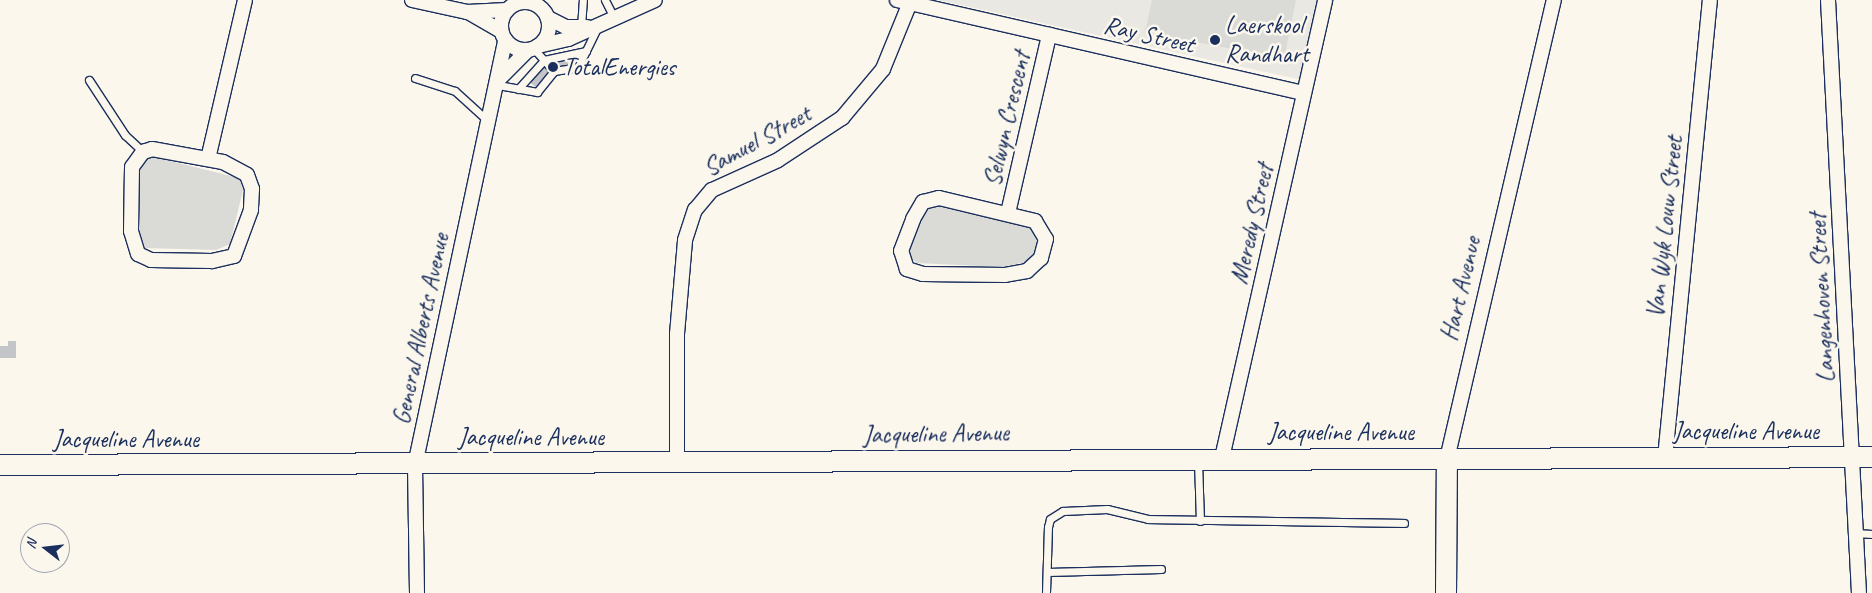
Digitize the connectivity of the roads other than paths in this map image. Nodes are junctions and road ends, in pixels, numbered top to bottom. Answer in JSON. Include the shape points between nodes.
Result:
{"nodes":[{"id":1,"x":245,"y":0,"type":"edge"},
{"id":2,"x":583,"y":0,"type":"edge"},
{"id":3,"x":606,"y":0,"type":"edge"},
{"id":4,"x":655,"y":0,"type":"edge"},
{"id":5,"x":896,"y":0,"type":"edge"},
{"id":6,"x":1325,"y":0,"type":"edge"},
{"id":7,"x":1554,"y":0,"type":"edge"},
{"id":8,"x":1710,"y":0,"type":"edge"},
{"id":9,"x":1828,"y":0,"type":"edge"},
{"id":10,"x":418,"y":1,"type":"edge"},
{"id":11,"x":911,"y":2,"type":"edge"},
{"id":12,"x":536,"y":3,"type":"edge"},
{"id":13,"x":511,"y":5,"type":"edge"},
{"id":14,"x":467,"y":12,"type":"junction"},
{"id":15,"x":548,"y":18,"type":"junction"},
{"id":16,"x":614,"y":18,"type":"junction"},
{"id":17,"x":590,"y":26,"type":"junction"},
{"id":18,"x":503,"y":35,"type":"junction"},
{"id":19,"x":1049,"y":35,"type":"junction"},
{"id":20,"x":533,"y":49,"type":"junction"},
{"id":21,"x":586,"y":51,"type":"junction"},
{"id":22,"x":544,"y":60,"type":"junction"},
{"id":23,"x":554,"y":71,"type":"junction"},
{"id":24,"x":415,"y":78,"type":"dead end"},
{"id":25,"x":89,"y":80,"type":"dead end"},
{"id":26,"x":499,"y":81,"type":"junction"},
{"id":27,"x":518,"y":89,"type":"junction"},
{"id":28,"x":1304,"y":93,"type":"junction"},
{"id":29,"x":489,"y":121,"type":"junction"},
{"id":30,"x":143,"y":152,"type":"junction"},
{"id":31,"x":208,"y":159,"type":"junction"},
{"id":32,"x":1008,"y":212,"type":"junction"},
{"id":33,"x":1852,"y":457,"type":"junction"},
{"id":34,"x":1872,"y":457,"type":"edge"},
{"id":35,"x":1198,"y":458,"type":"junction"},
{"id":36,"x":1222,"y":458,"type":"junction"},
{"id":37,"x":1665,"y":458,"type":"junction"},
{"id":38,"x":1447,"y":459,"type":"junction"},
{"id":39,"x":676,"y":462,"type":"junction"},
{"id":40,"x":415,"y":464,"type":"junction"},
{"id":41,"x":0,"y":466,"type":"edge"},
{"id":42,"x":1200,"y":521,"type":"junction"},
{"id":43,"x":1404,"y":523,"type":"dead end"},
{"id":44,"x":1855,"y":533,"type":"junction"},
{"id":45,"x":1872,"y":534,"type":"edge"},
{"id":46,"x":1161,"y":569,"type":"dead end"},
{"id":47,"x":1047,"y":572,"type":"junction"},
{"id":48,"x":417,"y":593,"type":"edge"},
{"id":49,"x":1046,"y":593,"type":"edge"},
{"id":50,"x":1446,"y":593,"type":"edge"},
{"id":51,"x":1859,"y":593,"type":"edge"}],
"edges":[{"from":1,"to":31,"type":"street"},
{"from":2,"to":17,"type":"lane"},
{"from":3,"to":16,"type":"lane"},
{"from":4,"to":16,"type":"street"},
{"from":5,"to":11,"type":"street","name":"Ray Street"},
{"from":6,"to":28,"type":"street","name":"Meredy Street"},
{"from":7,"to":38,"type":"street","name":"Hart Avenue"},
{"from":8,"to":37,"type":"street","name":"Van Wyk Louw Street"},
{"from":9,"to":33,"type":"street","name":"Langenhoven Street"},
{"from":10,"to":14,"type":"street"},
{"from":11,"to":19,"type":"street","name":"Ray Street"},
{"from":11,"to":39,"type":"street","name":"Samuel Street","via":[[883,69],[842,118],[778,160],[712,190],[695,210],[685,240],[677,334]]},
{"from":12,"to":13,"type":"street"},
{"from":12,"to":15,"type":"street"},
{"from":13,"to":14,"type":"street"},
{"from":13,"to":18,"type":"street"},
{"from":14,"to":18,"type":"street"},
{"from":15,"to":17,"type":"street"},
{"from":15,"to":20,"type":"street","via":[[547,34]]},
{"from":16,"to":17,"type":"street"},
{"from":17,"to":20,"type":"street"},
{"from":17,"to":21,"type":"lane"},
{"from":18,"to":20,"type":"street"},
{"from":18,"to":26,"type":"street","name":"General Alberts Avenue"},
{"from":19,"to":28,"type":"street","name":"Ray Street"},
{"from":19,"to":32,"type":"street","name":"Selwyn Crescent"},
{"from":20,"to":22,"type":"lane"},
{"from":20,"to":26,"type":"street"},
{"from":21,"to":22,"type":"lane"},
{"from":21,"to":23,"type":"lane","via":[[578,67]]},
{"from":22,"to":23,"type":"lane"},
{"from":22,"to":27,"type":"lane"},
{"from":23,"to":27,"type":"lane","via":[[536,92]]},
{"from":24,"to":29,"type":"lane","via":[[455,92]]},
{"from":25,"to":30,"type":"lane","via":[[125,135]]},
{"from":26,"to":27,"type":"lane"},
{"from":26,"to":29,"type":"street","name":"General Alberts Avenue"},
{"from":28,"to":36,"type":"street","name":"Meredy Street"},
{"from":29,"to":40,"type":"street","name":"General Alberts Avenue"},
{"from":30,"to":31,"type":"street"},
{"from":30,"to":31,"type":"street","via":[[132,167],[131,231],[138,254],[151,260],[225,260],[241,246],[251,210],[251,181],[238,168]]},
{"from":32,"to":32,"type":"street","name":"Selwyn Crescent","via":[[1035,221],[1044,232],[1041,258],[1027,271],[1005,275],[923,274],[902,264],[901,251],[923,202],[945,198]]},
{"from":33,"to":34,"type":"street","name":"Jacqueline Avenue"},
{"from":33,"to":37,"type":"street","name":"Jacqueline Avenue"},
{"from":33,"to":44,"type":"street","name":"Langenhoven Street"},
{"from":35,"to":36,"type":"street","name":"Jacqueline Avenue"},
{"from":35,"to":39,"type":"street","name":"Jacqueline Avenue"},
{"from":35,"to":42,"type":"lane"},
{"from":36,"to":38,"type":"street","name":"Jacqueline Avenue"},
{"from":37,"to":38,"type":"street","name":"Jacqueline Avenue"},
{"from":38,"to":50,"type":"street","name":"Hart Avenue"},
{"from":39,"to":40,"type":"street","name":"Jacqueline Avenue"},
{"from":40,"to":41,"type":"street","name":"Jacqueline Avenue"},
{"from":40,"to":48,"type":"street","name":"General Alberts Avenue"},
{"from":42,"to":43,"type":"lane"},
{"from":42,"to":47,"type":"lane","via":[[1148,519],[1100,509],[1063,511],[1050,519]]},
{"from":44,"to":45,"type":"lane"},
{"from":44,"to":51,"type":"street","name":"Langenhoven Street"},
{"from":46,"to":47,"type":"lane"},
{"from":47,"to":49,"type":"lane"}]}
